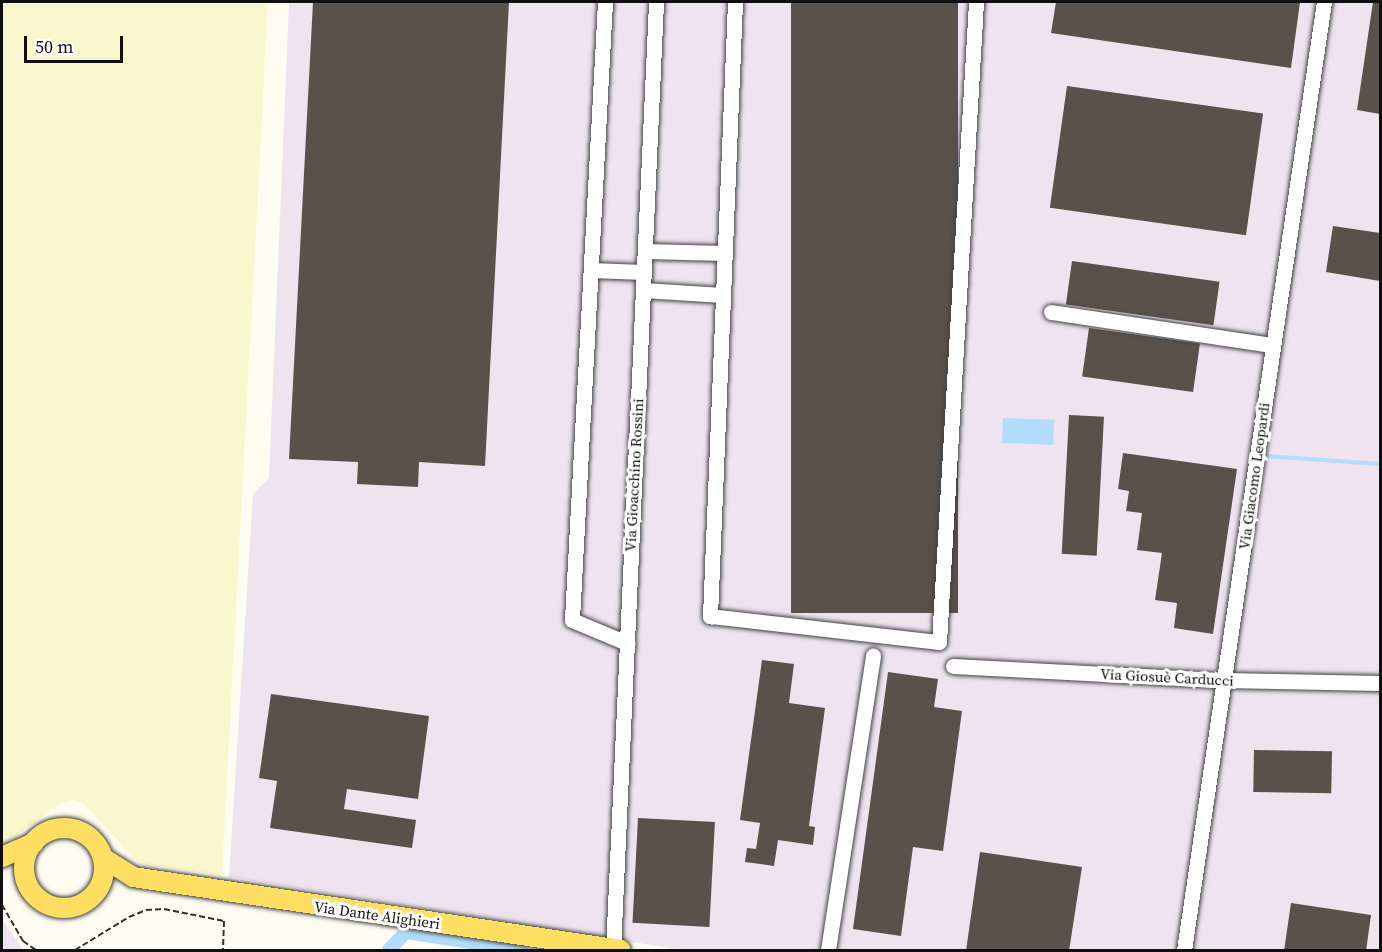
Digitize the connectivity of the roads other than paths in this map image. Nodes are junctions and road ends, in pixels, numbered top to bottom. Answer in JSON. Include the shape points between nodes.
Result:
{"nodes":[{"id":1,"x":605,"y":2,"type":"edge"},
{"id":2,"x":656,"y":2,"type":"edge"},
{"id":3,"x":735,"y":2,"type":"edge"},
{"id":4,"x":976,"y":2,"type":"edge"},
{"id":5,"x":1323,"y":2,"type":"edge"},
{"id":6,"x":645,"y":251,"type":"junction"},
{"id":7,"x":724,"y":253,"type":"junction"},
{"id":8,"x":591,"y":270,"type":"junction"},
{"id":9,"x":644,"y":272,"type":"junction"},
{"id":10,"x":643,"y":290,"type":"junction"},
{"id":11,"x":723,"y":295,"type":"junction"},
{"id":12,"x":1051,"y":312,"type":"dead end"},
{"id":13,"x":1273,"y":345,"type":"junction"},
{"id":14,"x":627,"y":644,"type":"junction"},
{"id":15,"x":873,"y":655,"type":"dead end"},
{"id":16,"x":953,"y":666,"type":"dead end"},
{"id":17,"x":1224,"y":680,"type":"junction"},
{"id":18,"x":1380,"y":683,"type":"edge"},
{"id":19,"x":33,"y":843,"type":"junction"},
{"id":20,"x":2,"y":857,"type":"edge"},
{"id":21,"x":103,"y":858,"type":"junction"},
{"id":22,"x":2,"y":864,"type":"edge"},
{"id":23,"x":132,"y":877,"type":"junction"},
{"id":24,"x":26,"y":881,"type":"junction"},
{"id":25,"x":100,"y":886,"type":"junction"},
{"id":26,"x":616,"y":950,"type":"edge"},
{"id":27,"x":828,"y":951,"type":"edge"},
{"id":28,"x":1184,"y":951,"type":"edge"}],
"edges":[{"from":1,"to":8,"type":"street"},
{"from":2,"to":6,"type":"street","name":"Via Gioacchino Rossini"},
{"from":3,"to":7,"type":"street"},
{"from":4,"to":11,"type":"street","via":[[939,642],[710,616]]},
{"from":5,"to":13,"type":"street","name":"Via Giacomo Leopardi"},
{"from":6,"to":7,"type":"street"},
{"from":6,"to":9,"type":"street","name":"Via Gioacchino Rossini"},
{"from":7,"to":11,"type":"street"},
{"from":8,"to":9,"type":"street"},
{"from":8,"to":14,"type":"street","via":[[572,620]]},
{"from":9,"to":10,"type":"street","name":"Via Gioacchino Rossini"},
{"from":10,"to":11,"type":"street"},
{"from":10,"to":14,"type":"street","name":"Via Gioacchino Rossini"},
{"from":12,"to":13,"type":"street"},
{"from":13,"to":17,"type":"street","name":"Via Giacomo Leopardi"},
{"from":14,"to":26,"type":"street","name":"Via Gioacchino Rossini"},
{"from":15,"to":27,"type":"street"},
{"from":16,"to":17,"type":"street","name":"Via Giosuè Carducci"},
{"from":17,"to":18,"type":"street","name":"Via Giosuè Carducci"},
{"from":17,"to":28,"type":"street","name":"Via Giacomo Leopardi"},
{"from":19,"to":20,"type":"main road"},
{"from":19,"to":21,"type":"main road","via":[[54,830],[75,830],[95,843]]},
{"from":19,"to":24,"type":"main road","via":[[25,859]]},
{"from":21,"to":23,"type":"main road","name":"Via Dante Alighieri"},
{"from":21,"to":25,"type":"main road"},
{"from":22,"to":24,"type":"main road"},
{"from":23,"to":25,"type":"main road","name":"Via Dante Alighieri"},
{"from":23,"to":26,"type":"main road","name":"Via Dante Alighieri"},
{"from":24,"to":25,"type":"main road","via":[[36,897],[59,908],[85,902]]}]}
